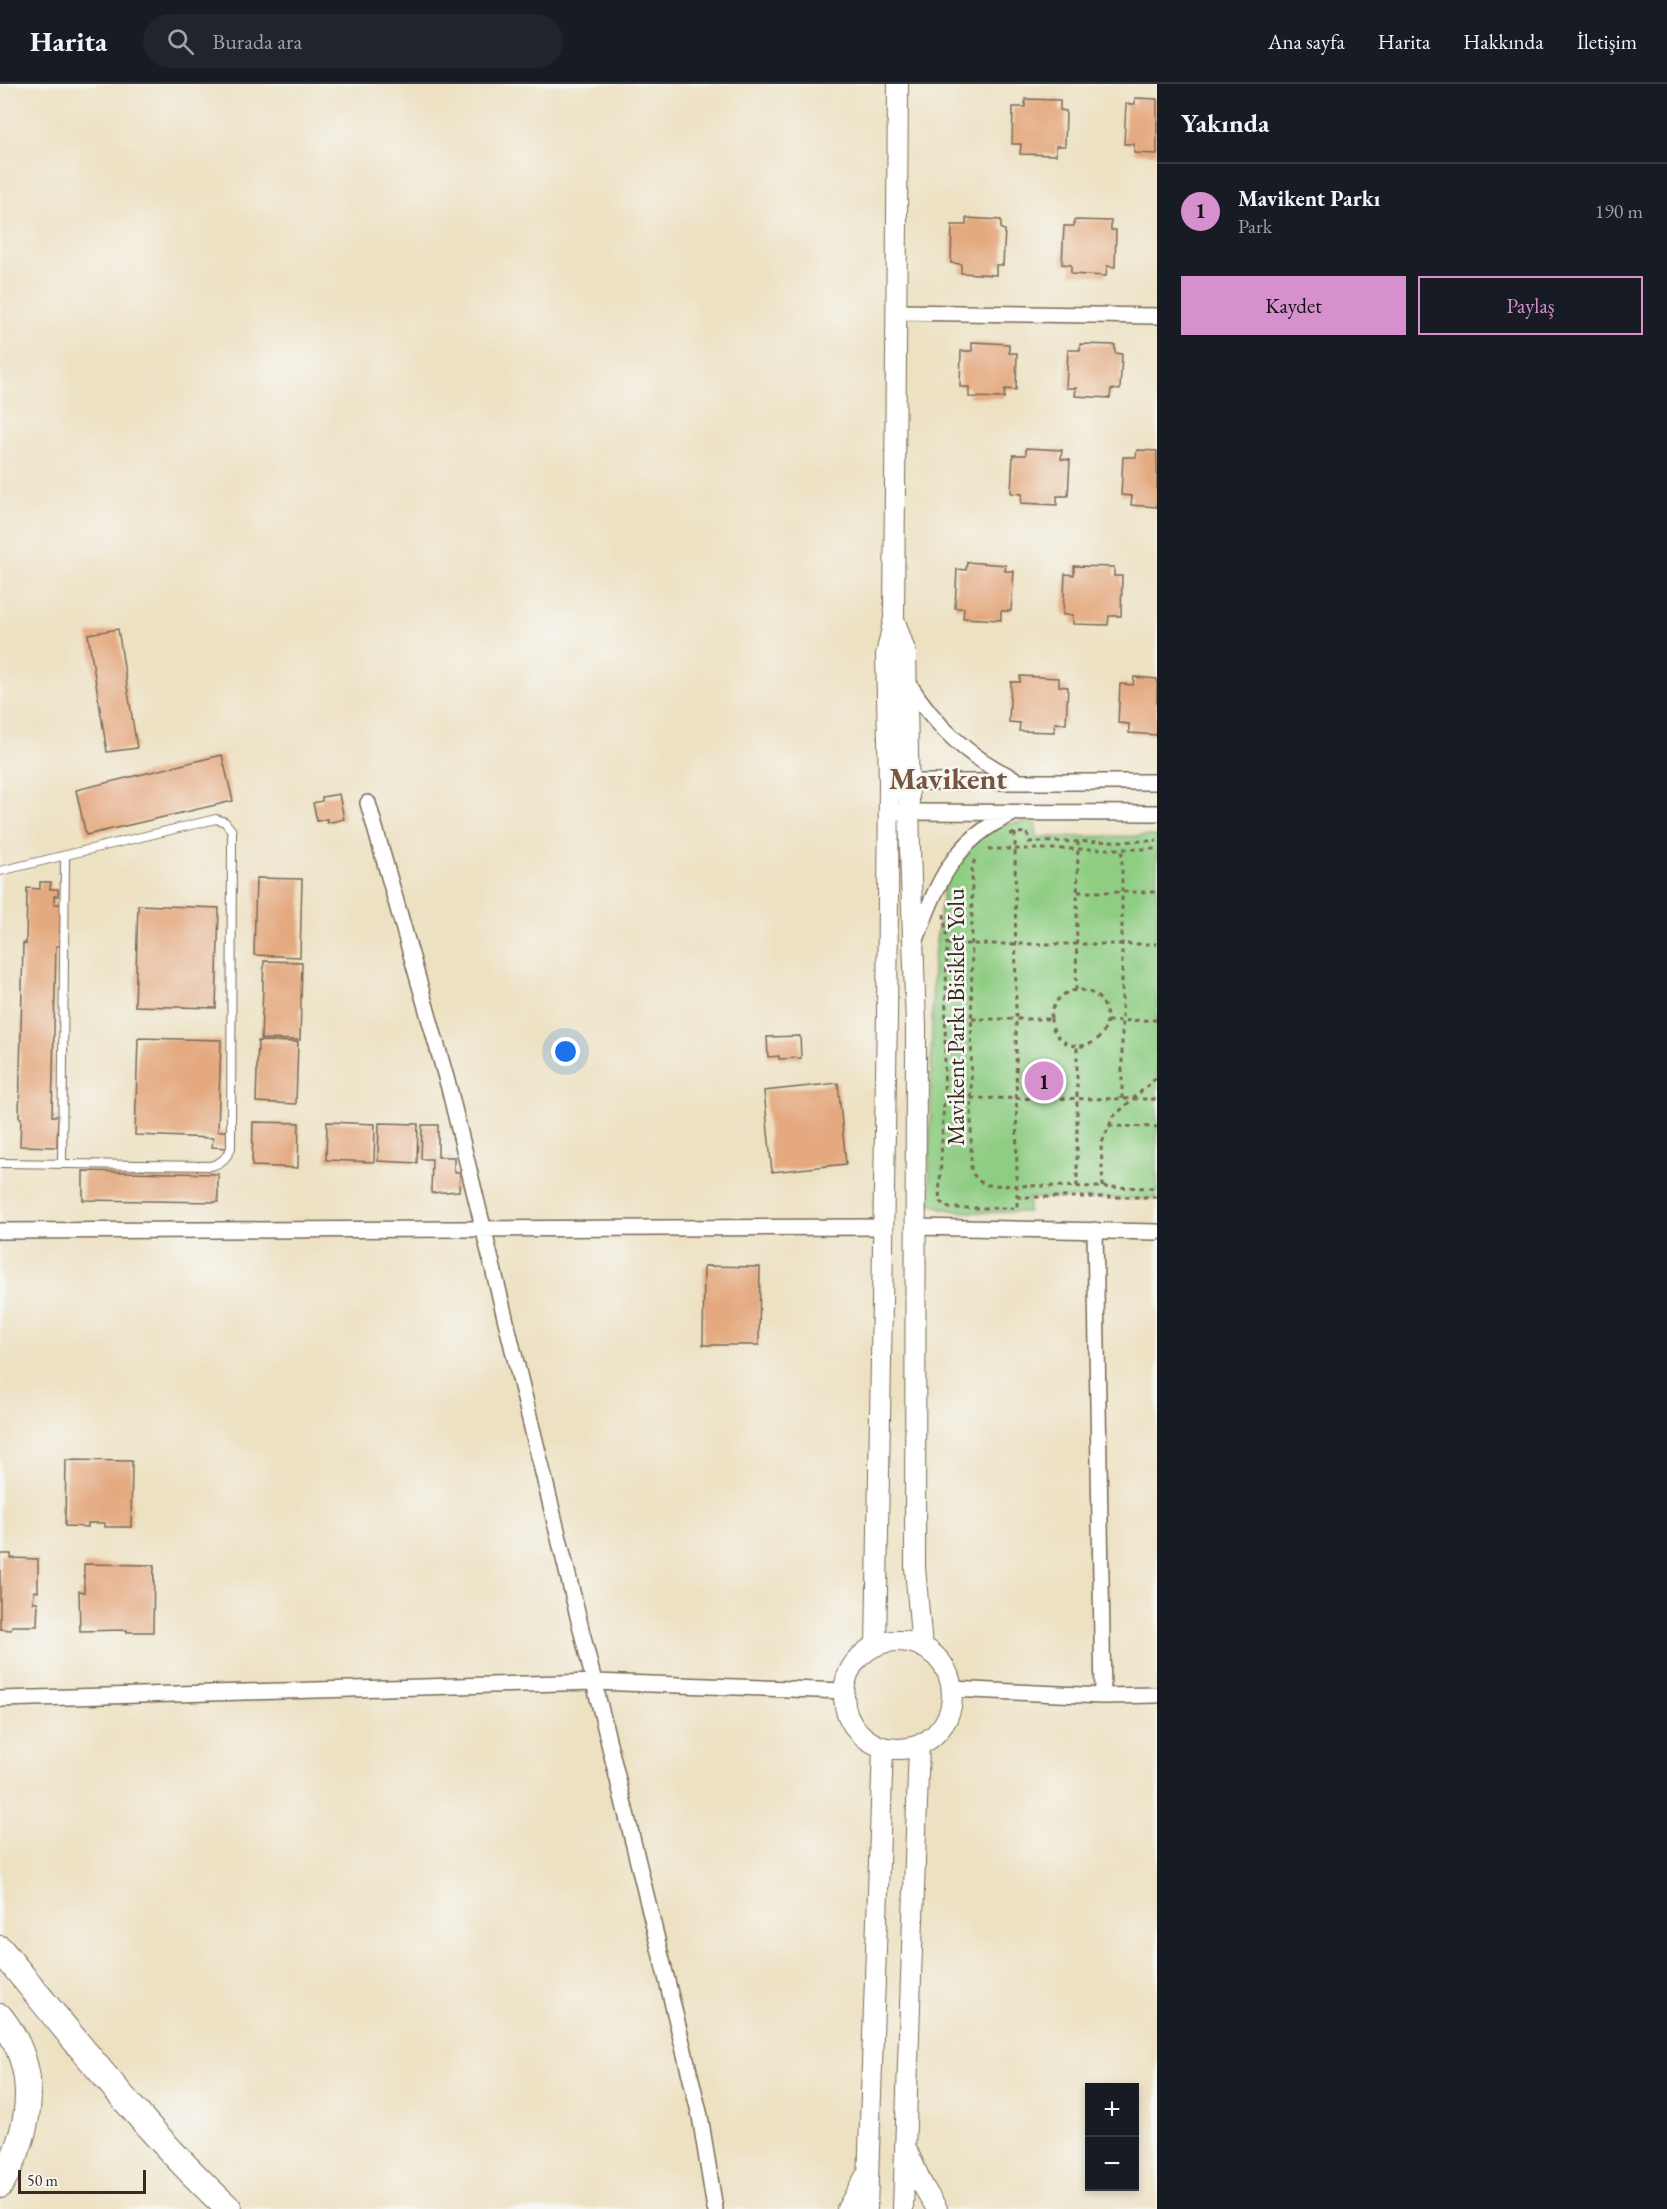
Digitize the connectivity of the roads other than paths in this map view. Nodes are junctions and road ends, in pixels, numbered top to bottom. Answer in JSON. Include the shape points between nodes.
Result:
{"nodes":[{"id":1,"x":898,"y":84,"type":"edge"},
{"id":2,"x":897,"y":312,"type":"junction"},
{"id":3,"x":1157,"y":316,"type":"edge"},
{"id":4,"x":894,"y":619,"type":"junction"},
{"id":5,"x":907,"y":681,"type":"junction"},
{"id":6,"x":889,"y":782,"type":"junction"},
{"id":7,"x":909,"y":782,"type":"junction"},
{"id":8,"x":1020,"y":782,"type":"junction"},
{"id":9,"x":1157,"y":782,"type":"edge"},
{"id":10,"x":368,"y":803,"type":"dead end"},
{"id":11,"x":888,"y":812,"type":"junction"},
{"id":12,"x":909,"y":812,"type":"junction"},
{"id":13,"x":1015,"y":812,"type":"junction"},
{"id":14,"x":1157,"y":813,"type":"edge"},
{"id":15,"x":65,"y":856,"type":"junction"},
{"id":16,"x":0,"y":872,"type":"edge"},
{"id":17,"x":914,"y":946,"type":"junction"},
{"id":18,"x":0,"y":1163,"type":"edge"},
{"id":19,"x":62,"y":1164,"type":"junction"},
{"id":20,"x":885,"y":1227,"type":"junction"},
{"id":21,"x":916,"y":1227,"type":"junction"},
{"id":22,"x":483,"y":1229,"type":"junction"},
{"id":23,"x":1095,"y":1230,"type":"junction"},
{"id":24,"x":0,"y":1232,"type":"edge"},
{"id":25,"x":1157,"y":1232,"type":"edge"},
{"id":26,"x":876,"y":1646,"type":"junction"},
{"id":27,"x":922,"y":1647,"type":"junction"},
{"id":28,"x":594,"y":1682,"type":"junction"},
{"id":29,"x":951,"y":1689,"type":"junction"},
{"id":30,"x":845,"y":1691,"type":"junction"},
{"id":31,"x":1157,"y":1695,"type":"edge"},
{"id":32,"x":1104,"y":1696,"type":"junction"},
{"id":33,"x":0,"y":1700,"type":"edge"},
{"id":34,"x":919,"y":1745,"type":"junction"},
{"id":35,"x":883,"y":1747,"type":"junction"},
{"id":36,"x":0,"y":1949,"type":"edge"},
{"id":37,"x":0,"y":2017,"type":"edge"},
{"id":38,"x":904,"y":2143,"type":"junction"},
{"id":39,"x":867,"y":2172,"type":"junction"},
{"id":40,"x":0,"y":2185,"type":"edge"},
{"id":41,"x":230,"y":2209,"type":"edge"},
{"id":42,"x":715,"y":2209,"type":"edge"},
{"id":43,"x":847,"y":2209,"type":"edge"},
{"id":44,"x":867,"y":2209,"type":"edge"},
{"id":45,"x":903,"y":2209,"type":"edge"},
{"id":46,"x":937,"y":2209,"type":"edge"}],
"edges":[{"from":1,"to":2,"type":"main road"},
{"from":2,"to":3,"type":"street"},
{"from":2,"to":4,"type":"main road"},
{"from":4,"to":5,"type":"main road","via":[[906,653]]},
{"from":4,"to":6,"type":"main road","via":[[886,655]]},
{"from":5,"to":7,"type":"main road"},
{"from":5,"to":8,"type":"street","via":[[931,717],[962,748]]},
{"from":6,"to":7,"type":"street"},
{"from":6,"to":11,"type":"main road"},
{"from":7,"to":8,"type":"street"},
{"from":7,"to":12,"type":"main road"},
{"from":8,"to":9,"type":"street"},
{"from":10,"to":22,"type":"street","via":[[449,1088]]},
{"from":11,"to":12,"type":"street"},
{"from":11,"to":20,"type":"main road"},
{"from":12,"to":13,"type":"street"},
{"from":12,"to":17,"type":"main road"},
{"from":13,"to":14,"type":"street"},
{"from":13,"to":17,"type":"street","via":[[988,826],[952,859],[933,893]]},
{"from":15,"to":16,"type":"lane"},
{"from":15,"to":19,"type":"lane"},
{"from":15,"to":19,"type":"lane","via":[[216,819],[229,825],[233,838],[228,1155],[210,1166]]},
{"from":17,"to":21,"type":"main road"},
{"from":18,"to":19,"type":"lane"},
{"from":20,"to":22,"type":"street"},
{"from":20,"to":26,"type":"main road"},
{"from":21,"to":23,"type":"street"},
{"from":21,"to":27,"type":"main road","via":[[915,1568]]},
{"from":22,"to":24,"type":"street"},
{"from":22,"to":28,"type":"street"},
{"from":23,"to":25,"type":"street"},
{"from":23,"to":32,"type":"street"},
{"from":26,"to":27,"type":"main road","via":[[894,1641]]},
{"from":26,"to":30,"type":"main road","via":[[850,1670]]},
{"from":27,"to":29,"type":"main road","via":[[942,1663]]},
{"from":28,"to":30,"type":"street"},
{"from":28,"to":33,"type":"street"},
{"from":28,"to":42,"type":"street","via":[[700,2116]]},
{"from":29,"to":32,"type":"street"},
{"from":29,"to":34,"type":"main road","via":[[945,1723]]},
{"from":30,"to":35,"type":"main road","via":[[851,1723],[862,1736]]},
{"from":31,"to":32,"type":"street"},
{"from":34,"to":35,"type":"main road","via":[[894,1750]]},
{"from":34,"to":38,"type":"main road"},
{"from":35,"to":39,"type":"main road"},
{"from":36,"to":41,"type":"highway","via":[[123,2097]]},
{"from":37,"to":40,"type":"highway","via":[[13,2033],[27,2073],[27,2121],[14,2161]]},
{"from":38,"to":45,"type":"main road"},
{"from":38,"to":46,"type":"main road"},
{"from":39,"to":43,"type":"main road"},
{"from":39,"to":44,"type":"main road"}]}
